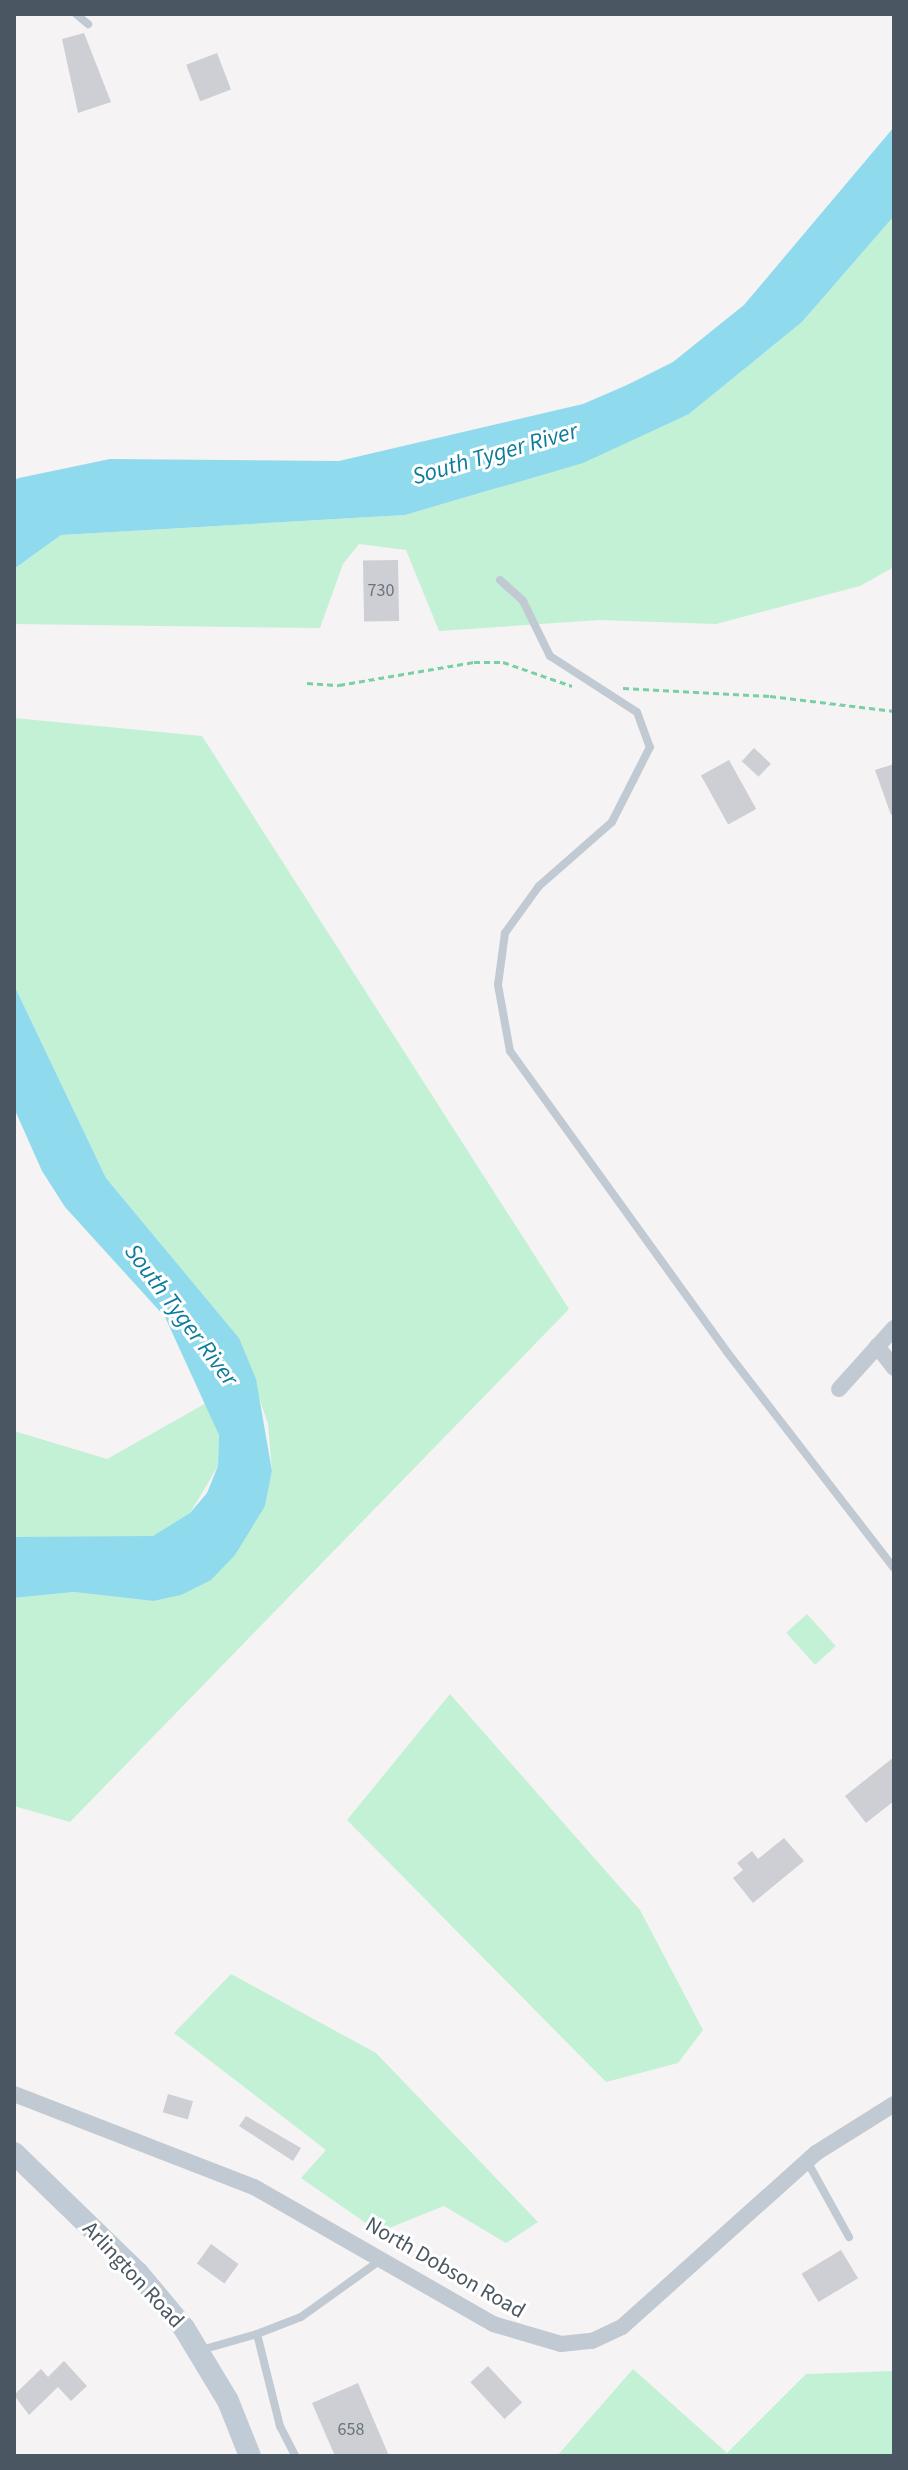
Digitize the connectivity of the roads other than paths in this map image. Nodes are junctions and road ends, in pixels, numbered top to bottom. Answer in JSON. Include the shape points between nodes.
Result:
{"nodes":[{"id":1,"x":76,"y":14,"type":"edge"},
{"id":2,"x":88,"y":24,"type":"dead end"},
{"id":3,"x":500,"y":580,"type":"dead end"},
{"id":4,"x":894,"y":1328,"type":"edge"},
{"id":5,"x":877,"y":1346,"type":"junction"},
{"id":6,"x":894,"y":1368,"type":"edge"},
{"id":7,"x":839,"y":1389,"type":"dead end"},
{"id":8,"x":894,"y":1568,"type":"edge"},
{"id":9,"x":14,"y":2094,"type":"edge"},
{"id":10,"x":894,"y":2104,"type":"edge"},
{"id":11,"x":14,"y":2153,"type":"edge"},
{"id":12,"x":807,"y":2161,"type":"junction"},
{"id":13,"x":849,"y":2237,"type":"dead end"},
{"id":14,"x":383,"y":2259,"type":"junction"},
{"id":15,"x":257,"y":2334,"type":"junction"},
{"id":16,"x":199,"y":2350,"type":"junction"},
{"id":17,"x":250,"y":2456,"type":"edge"},
{"id":18,"x":295,"y":2456,"type":"edge"}],
"edges":[{"from":1,"to":2,"type":"lane"},
{"from":3,"to":8,"type":"lane","via":[[523,601],[550,656],[637,712],[650,747],[612,822],[539,886],[505,933],[498,985],[510,1051],[718,1339]]},
{"from":4,"to":5,"type":"street"},
{"from":5,"to":6,"type":"street"},
{"from":5,"to":7,"type":"street"},
{"from":9,"to":14,"type":"street","name":"North Dobson Road","via":[[254,2187]]},
{"from":10,"to":12,"type":"street","name":"North Dobson Road"},
{"from":11,"to":16,"type":"main road","name":"Arlington Road","via":[[138,2273]]},
{"from":12,"to":13,"type":"lane"},
{"from":12,"to":14,"type":"street","name":"North Dobson Road","via":[[647,2309],[592,2341],[561,2344],[518,2336]]},
{"from":14,"to":15,"type":"lane","via":[[301,2317]]},
{"from":15,"to":16,"type":"lane"},
{"from":15,"to":18,"type":"lane","via":[[280,2426]]},
{"from":16,"to":17,"type":"main road","name":"Arlington Road"}]}
